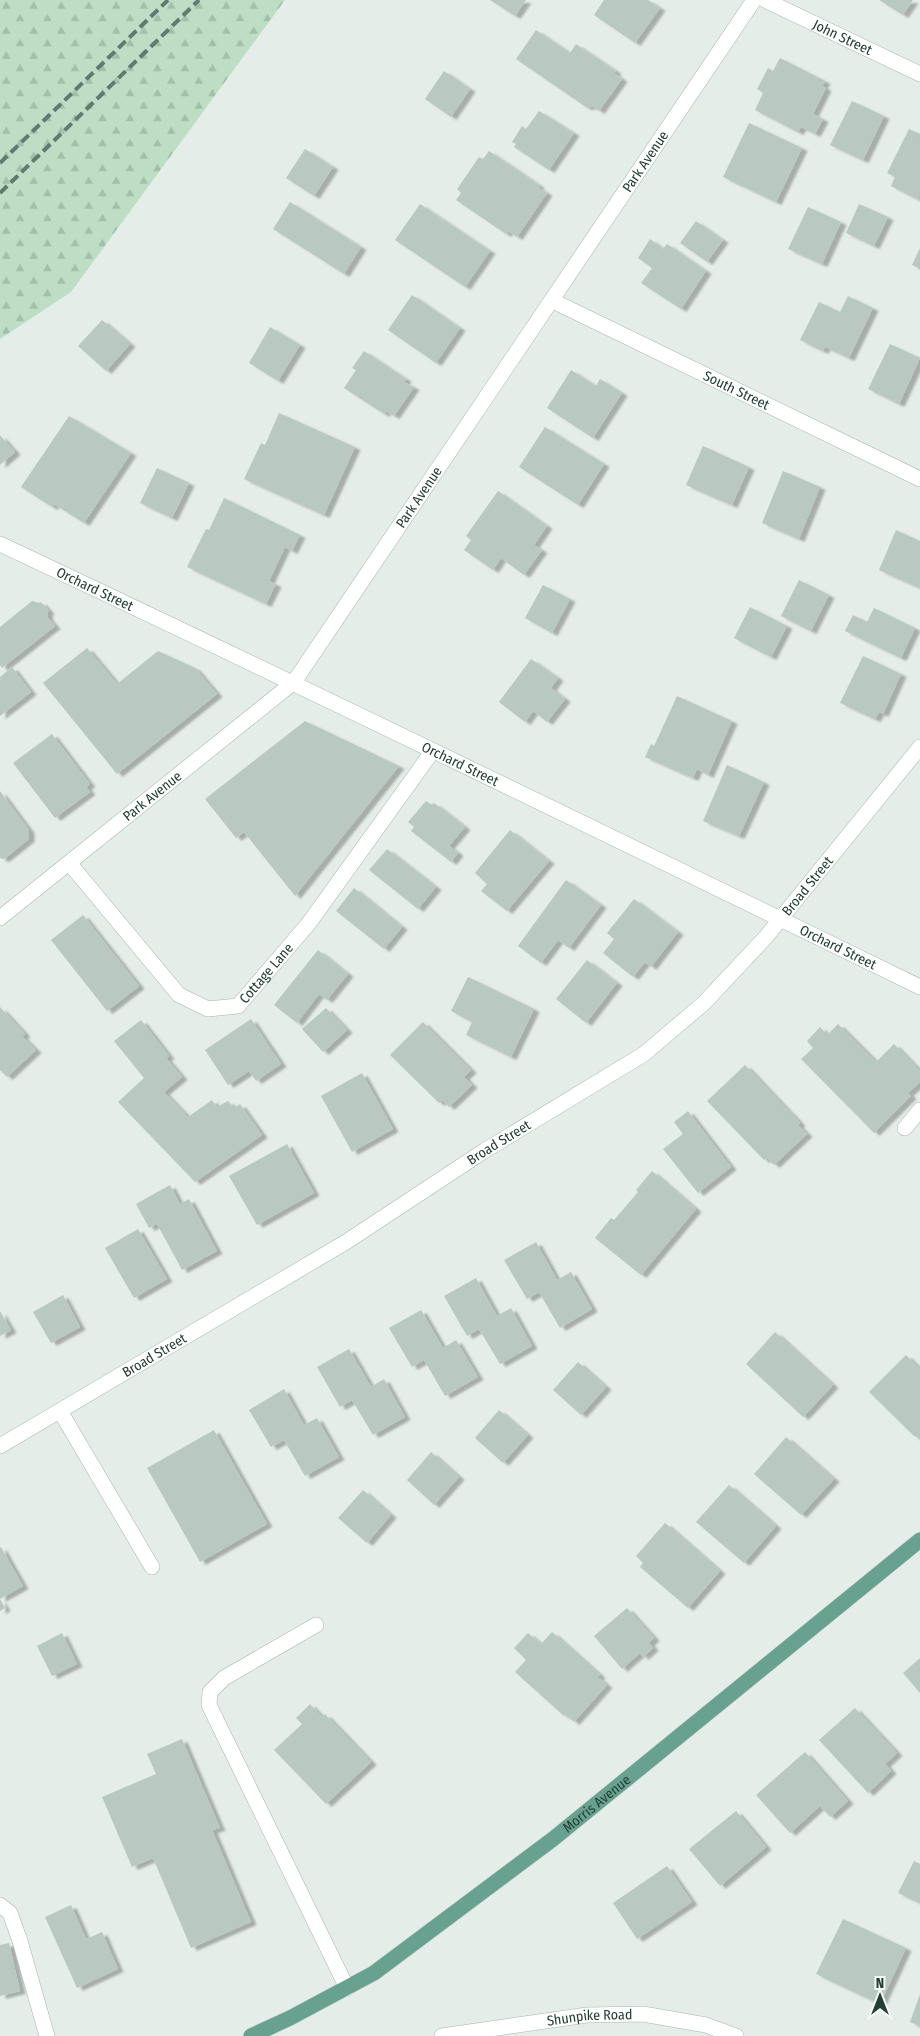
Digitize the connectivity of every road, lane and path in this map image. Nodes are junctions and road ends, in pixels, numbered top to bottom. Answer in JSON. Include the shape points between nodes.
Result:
{"nodes":[{"id":1,"x":754,"y":0,"type":"edge"},
{"id":2,"x":765,"y":0,"type":"edge"},
{"id":3,"x":920,"y":74,"type":"edge"},
{"id":4,"x":553,"y":301,"type":"junction"},
{"id":5,"x":920,"y":479,"type":"edge"},
{"id":6,"x":0,"y":544,"type":"edge"},
{"id":7,"x":294,"y":682,"type":"junction"},
{"id":8,"x":920,"y":747,"type":"edge"},
{"id":9,"x":432,"y":752,"type":"junction"},
{"id":10,"x":70,"y":864,"type":"junction"},
{"id":11,"x":0,"y":918,"type":"edge"},
{"id":12,"x":781,"y":920,"type":"junction"},
{"id":13,"x":920,"y":987,"type":"edge"},
{"id":14,"x":920,"y":1110,"type":"edge"},
{"id":15,"x":905,"y":1128,"type":"dead end"},
{"id":16,"x":60,"y":1411,"type":"junction"},
{"id":17,"x":0,"y":1446,"type":"edge"},
{"id":18,"x":920,"y":1540,"type":"edge"},
{"id":19,"x":152,"y":1567,"type":"dead end"},
{"id":20,"x":316,"y":1625,"type":"dead end"},
{"id":21,"x":0,"y":1905,"type":"edge"},
{"id":22,"x":347,"y":1988,"type":"junction"},
{"id":23,"x":47,"y":2036,"type":"edge"},
{"id":24,"x":251,"y":2036,"type":"edge"},
{"id":25,"x":442,"y":2036,"type":"edge"},
{"id":26,"x":736,"y":2036,"type":"edge"}],
"edges":[{"from":1,"to":4,"type":"street","name":"Park Avenue"},
{"from":2,"to":3,"type":"street","name":"John Street"},
{"from":4,"to":5,"type":"street","name":"South Street"},
{"from":4,"to":7,"type":"street","name":"Park Avenue"},
{"from":6,"to":7,"type":"street","name":"Orchard Street"},
{"from":7,"to":9,"type":"street","name":"Orchard Street"},
{"from":7,"to":10,"type":"street","name":"Park Avenue"},
{"from":8,"to":12,"type":"street","name":"Broad Street"},
{"from":9,"to":10,"type":"street","name":"Cottage Lane","via":[[309,923],[238,1006],[208,1009],[179,995]]},
{"from":9,"to":12,"type":"street","name":"Orchard Street"},
{"from":10,"to":11,"type":"street","name":"Park Avenue"},
{"from":12,"to":13,"type":"street","name":"Orchard Street"},
{"from":12,"to":16,"type":"street","name":"Broad Street","via":[[704,1003],[644,1054],[492,1146],[346,1242]]},
{"from":14,"to":15,"type":"street"},
{"from":16,"to":17,"type":"street","name":"Broad Street"},
{"from":16,"to":19,"type":"street"},
{"from":18,"to":22,"type":"main road","name":"Morris Avenue","via":[[553,1839],[374,1973]]},
{"from":20,"to":22,"type":"street","via":[[224,1678],[210,1692],[209,1705]]},
{"from":21,"to":23,"type":"street","via":[[10,1913],[17,1932]]},
{"from":22,"to":24,"type":"main road","name":"Morris Avenue"},
{"from":25,"to":26,"type":"street","name":"Shunpike Road","via":[[587,2016],[643,2014],[706,2025]]}]}
